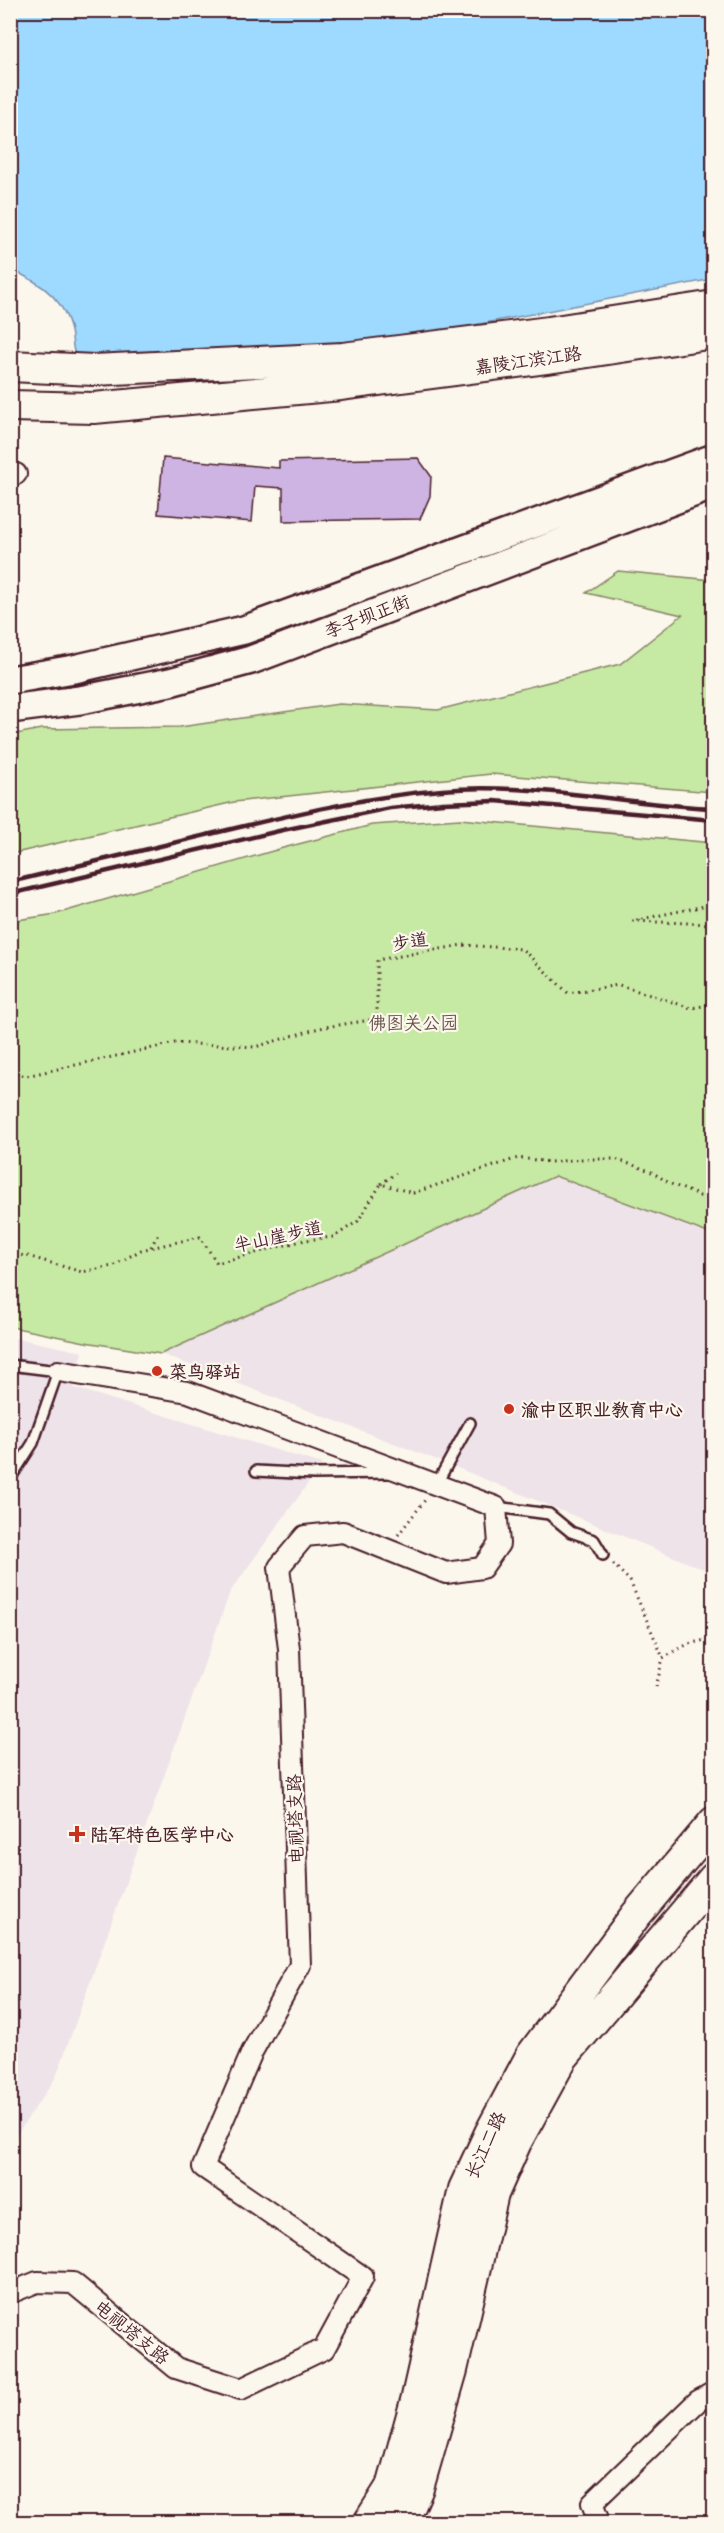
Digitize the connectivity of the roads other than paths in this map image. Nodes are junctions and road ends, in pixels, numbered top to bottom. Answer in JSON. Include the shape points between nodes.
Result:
{"nodes":[{"id":1,"x":714,"y":306,"type":"edge"},
{"id":2,"x":714,"y":333,"type":"edge"},
{"id":3,"x":10,"y":366,"type":"edge"},
{"id":4,"x":342,"y":371,"type":"junction"},
{"id":5,"x":10,"y":406,"type":"edge"},
{"id":6,"x":714,"y":458,"type":"edge"},
{"id":7,"x":714,"y":484,"type":"edge"},
{"id":8,"x":10,"y":680,"type":"edge"},
{"id":9,"x":10,"y":709,"type":"edge"},
{"id":10,"x":10,"y":1365,"type":"edge"},
{"id":11,"x":58,"y":1371,"type":"junction"},
{"id":12,"x":470,"y":1422,"type":"dead end"},
{"id":13,"x":256,"y":1471,"type":"dead end"},
{"id":14,"x":404,"y":1473,"type":"junction"},
{"id":15,"x":10,"y":1479,"type":"edge"},
{"id":16,"x":436,"y":1485,"type":"junction"},
{"id":17,"x":496,"y":1507,"type":"junction"},
{"id":18,"x":603,"y":1555,"type":"road end"},
{"id":19,"x":714,"y":1822,"type":"edge"},
{"id":20,"x":714,"y":1878,"type":"edge"},
{"id":21,"x":10,"y":2293,"type":"edge"},
{"id":22,"x":714,"y":2392,"type":"edge"},
{"id":23,"x":369,"y":2523,"type":"edge"},
{"id":24,"x":403,"y":2523,"type":"edge"},
{"id":25,"x":599,"y":2523,"type":"edge"}],
"edges":[{"from":1,"to":4,"type":"main road","name":"嘉陵江滨江路"},
{"from":2,"to":4,"type":"main road","name":"嘉陵江滨江路","via":[[555,357]]},
{"from":3,"to":4,"type":"main road"},
{"from":4,"to":5,"type":"main road","via":[[94,408]]},
{"from":6,"to":8,"type":"main road","name":"李子坝正街","via":[[244,630]]},
{"from":7,"to":9,"type":"main road","name":"李子坝正街","via":[[251,660],[170,682]]},
{"from":10,"to":11,"type":"lane"},
{"from":11,"to":14,"type":"street","via":[[188,1392]]},
{"from":11,"to":15,"type":"lane","via":[[33,1443]]},
{"from":12,"to":16,"type":"lane"},
{"from":13,"to":14,"type":"lane"},
{"from":14,"to":16,"type":"street"},
{"from":16,"to":17,"type":"street"},
{"from":17,"to":18,"type":"lane","via":[[549,1514],[571,1532],[594,1540]]},
{"from":17,"to":21,"type":"street","name":"电视塔支路","via":[[499,1544],[482,1568],[446,1573],[343,1532],[305,1536],[279,1567],[289,1649],[300,1965],[252,2052],[203,2167],[363,2277],[324,2349],[241,2389],[176,2368],[73,2283],[37,2282]]},
{"from":19,"to":23,"type":"main road","name":"长江二路","via":[[636,1915],[531,2056],[490,2133],[464,2189],[393,2484]]},
{"from":20,"to":24,"type":"main road","name":"长江二路","via":[[562,2058],[516,2142],[493,2194],[452,2370],[418,2488]]},
{"from":22,"to":25,"type":"street","via":[[698,2401],[592,2503]]}]}
